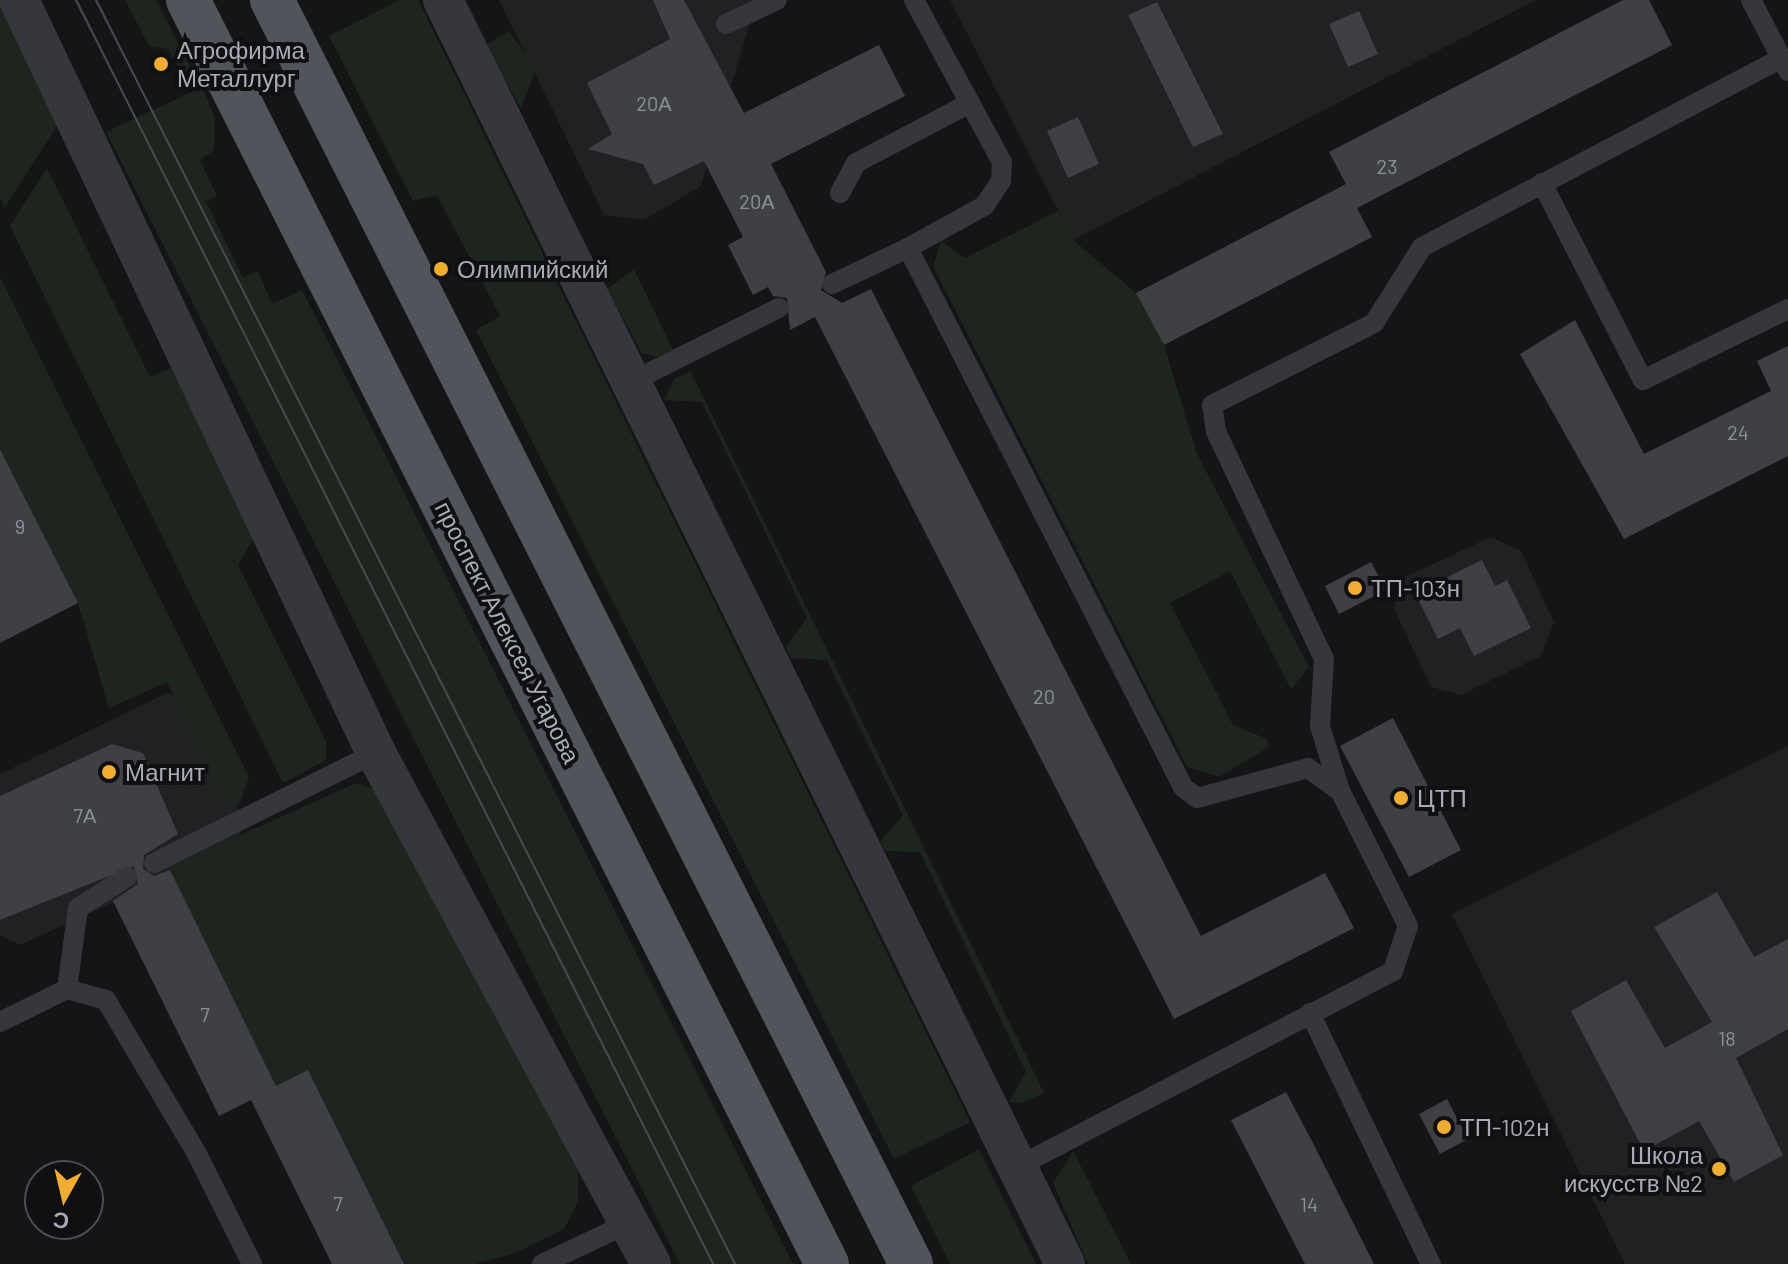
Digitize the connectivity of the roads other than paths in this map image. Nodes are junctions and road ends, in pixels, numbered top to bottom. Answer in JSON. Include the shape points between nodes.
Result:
{"nodes":[{"id":1,"x":19,"y":0,"type":"edge"},
{"id":2,"x":188,"y":0,"type":"edge"},
{"id":3,"x":272,"y":0,"type":"edge"},
{"id":4,"x":443,"y":0,"type":"edge"},
{"id":5,"x":777,"y":0,"type":"edge"},
{"id":6,"x":914,"y":0,"type":"edge"},
{"id":7,"x":1751,"y":0,"type":"edge"},
{"id":8,"x":726,"y":24,"type":"dead end"},
{"id":9,"x":1785,"y":65,"type":"edge"},
{"id":10,"x":970,"y":103,"type":"junction"},
{"id":11,"x":1542,"y":183,"type":"junction"},
{"id":12,"x":840,"y":193,"type":"dead end"},
{"id":13,"x":908,"y":248,"type":"junction"},
{"id":14,"x":832,"y":284,"type":"dead end"},
{"id":15,"x":779,"y":308,"type":"dead end"},
{"id":16,"x":1788,"y":309,"type":"edge"},
{"id":17,"x":635,"y":380,"type":"junction"},
{"id":18,"x":376,"y":753,"type":"junction"},
{"id":19,"x":1340,"y":791,"type":"junction"},
{"id":20,"x":154,"y":863,"type":"dead end"},
{"id":21,"x":127,"y":877,"type":"dead end"},
{"id":22,"x":67,"y":989,"type":"junction"},
{"id":23,"x":1310,"y":1013,"type":"junction"},
{"id":24,"x":0,"y":1022,"type":"edge"},
{"id":25,"x":1017,"y":1167,"type":"junction"},
{"id":26,"x":629,"y":1223,"type":"junction"},
{"id":27,"x":252,"y":1264,"type":"edge"},
{"id":28,"x":542,"y":1264,"type":"edge"},
{"id":29,"x":651,"y":1264,"type":"edge"},
{"id":30,"x":827,"y":1264,"type":"edge"},
{"id":31,"x":911,"y":1264,"type":"edge"},
{"id":32,"x":1065,"y":1264,"type":"edge"},
{"id":33,"x":1431,"y":1264,"type":"edge"}],
"edges":[{"from":1,"to":18,"type":"street"},
{"from":2,"to":30,"type":"main road","name":"проспект Алексея Угарова"},
{"from":3,"to":31,"type":"main road"},
{"from":4,"to":17,"type":"street"},
{"from":5,"to":8,"type":"lane"},
{"from":6,"to":10,"type":"lane"},
{"from":7,"to":9,"type":"lane"},
{"from":9,"to":11,"type":"lane"},
{"from":10,"to":12,"type":"lane","via":[[856,163]]},
{"from":10,"to":13,"type":"lane","via":[[1002,162],[1001,181],[984,206]]},
{"from":11,"to":16,"type":"lane","via":[[1643,380]]},
{"from":11,"to":19,"type":"lane","via":[[1422,247],[1374,323],[1212,405],[1216,432],[1324,659],[1320,726]]},
{"from":13,"to":14,"type":"lane"},
{"from":13,"to":19,"type":"lane","via":[[1183,787],[1197,798],[1308,768]]},
{"from":15,"to":17,"type":"lane"},
{"from":17,"to":25,"type":"street"},
{"from":18,"to":20,"type":"lane"},
{"from":18,"to":26,"type":"street"},
{"from":19,"to":23,"type":"lane","via":[[1408,926],[1393,971]]},
{"from":21,"to":22,"type":"lane","via":[[78,908]]},
{"from":22,"to":24,"type":"lane"},
{"from":22,"to":27,"type":"lane","via":[[106,1000],[197,1154]]},
{"from":23,"to":25,"type":"lane"},
{"from":23,"to":33,"type":"lane"},
{"from":25,"to":32,"type":"street"},
{"from":26,"to":28,"type":"lane"},
{"from":26,"to":29,"type":"street"}]}
